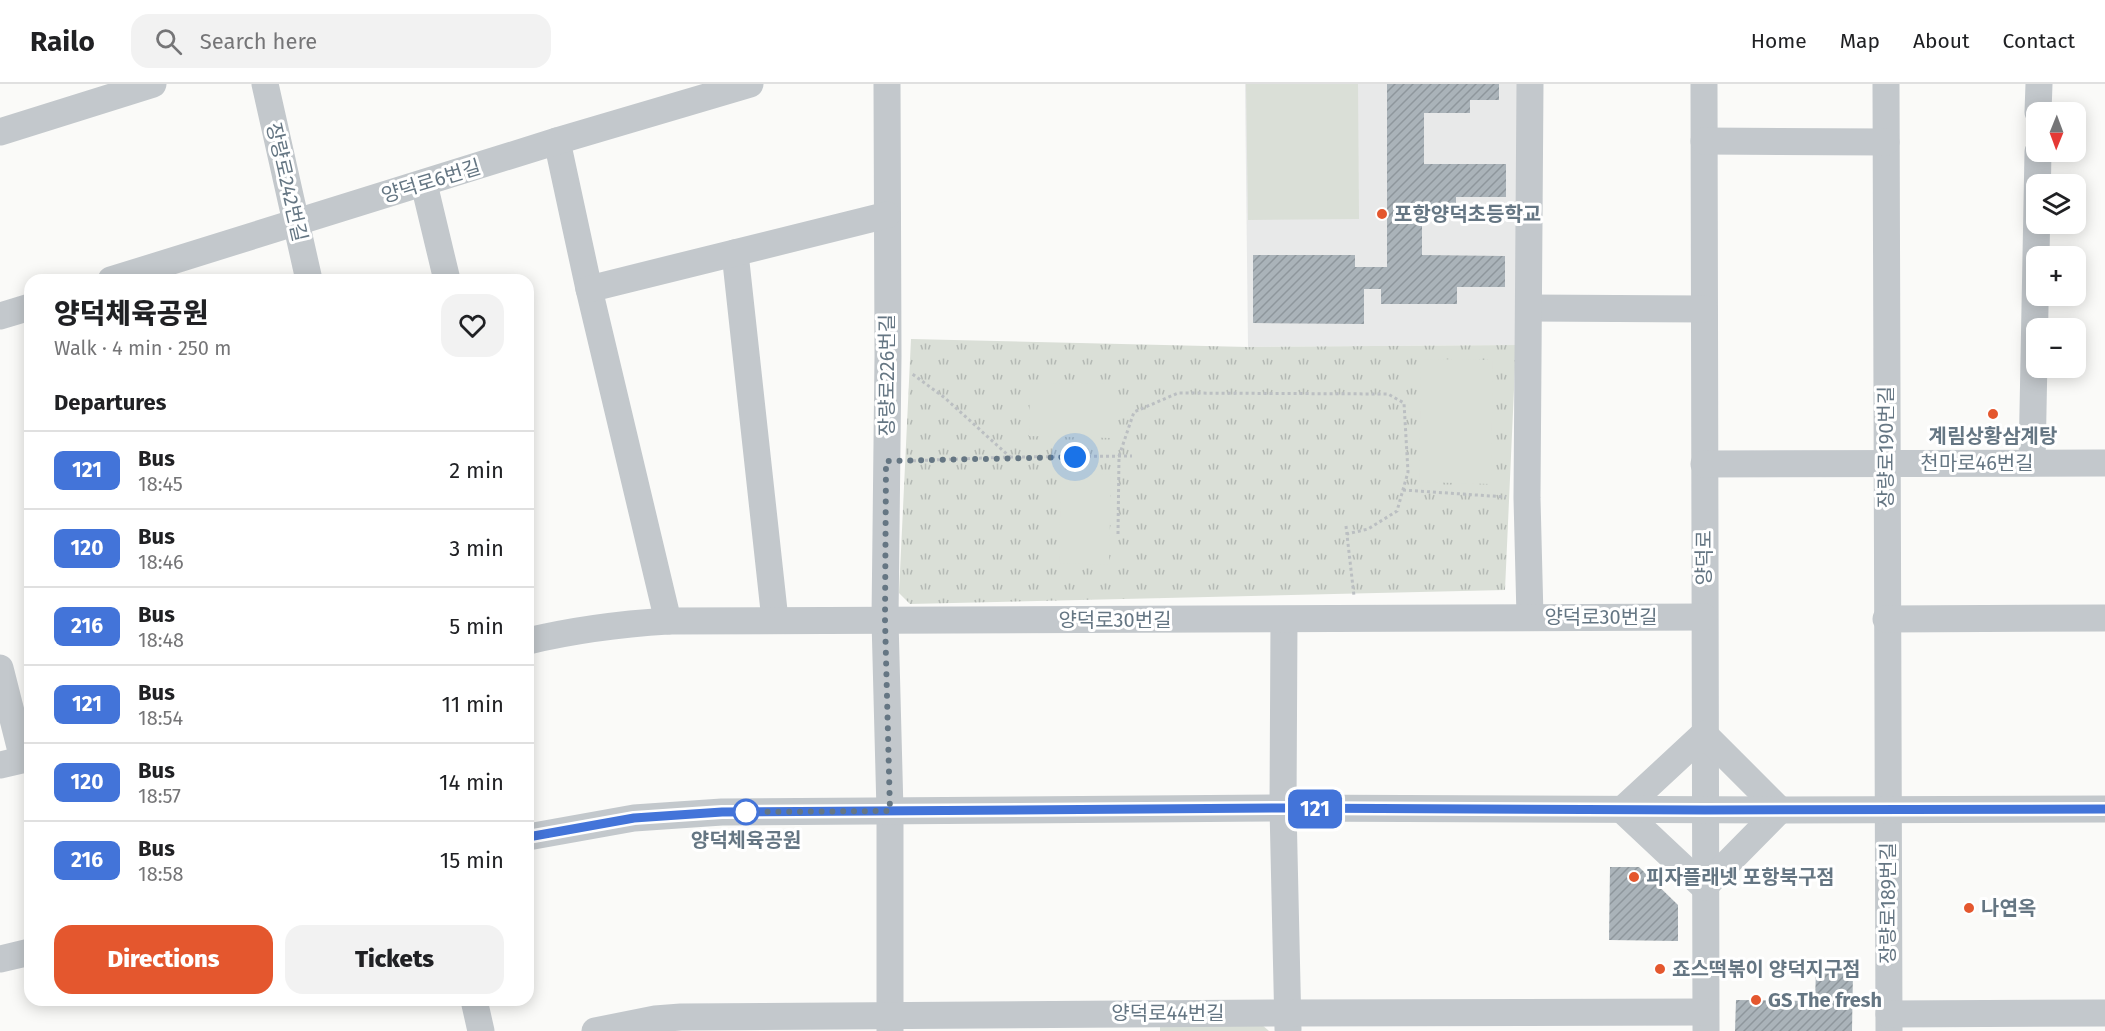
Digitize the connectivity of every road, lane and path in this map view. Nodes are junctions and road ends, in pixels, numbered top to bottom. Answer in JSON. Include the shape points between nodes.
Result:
{"nodes":[{"id":1,"x":153,"y":84,"type":"edge"},
{"id":2,"x":265,"y":84,"type":"edge"},
{"id":3,"x":750,"y":84,"type":"edge"},
{"id":4,"x":887,"y":84,"type":"edge"},
{"id":5,"x":1530,"y":84,"type":"edge"},
{"id":6,"x":1704,"y":84,"type":"edge"},
{"id":7,"x":1886,"y":84,"type":"edge"},
{"id":8,"x":2039,"y":84,"type":"edge"},
{"id":9,"x":2038,"y":102,"type":"edge"},
{"id":10,"x":0,"y":132,"type":"edge"},
{"id":11,"x":557,"y":141,"type":"junction"},
{"id":12,"x":1704,"y":141,"type":"junction"},
{"id":13,"x":1886,"y":142,"type":"junction"},
{"id":14,"x":2038,"y":162,"type":"edge"},
{"id":15,"x":424,"y":184,"type":"junction"},
{"id":16,"x":887,"y":215,"type":"junction"},
{"id":17,"x":296,"y":222,"type":"junction"},
{"id":18,"x":735,"y":253,"type":"junction"},
{"id":19,"x":168,"y":272,"type":"edge"},
{"id":20,"x":308,"y":274,"type":"edge"},
{"id":21,"x":446,"y":274,"type":"edge"},
{"id":22,"x":589,"y":288,"type":"junction"},
{"id":23,"x":1529,"y":308,"type":"junction"},
{"id":24,"x":24,"y":309,"type":"edge"},
{"id":25,"x":1704,"y":309,"type":"junction"},
{"id":26,"x":0,"y":316,"type":"edge"},
{"id":27,"x":888,"y":356,"type":"junction"},
{"id":28,"x":1119,"y":456,"type":"junction"},
{"id":29,"x":1132,"y":456,"type":"dead end"},
{"id":30,"x":1010,"y":457,"type":"junction"},
{"id":31,"x":886,"y":461,"type":"junction"},
{"id":32,"x":2032,"y":463,"type":"junction"},
{"id":33,"x":2105,"y":463,"type":"edge"},
{"id":34,"x":1704,"y":464,"type":"junction"},
{"id":35,"x":1886,"y":464,"type":"junction"},
{"id":36,"x":1403,"y":490,"type":"junction"},
{"id":37,"x":1527,"y":498,"type":"junction"},
{"id":38,"x":1346,"y":526,"type":"dead end"},
{"id":39,"x":1118,"y":534,"type":"dead end"},
{"id":40,"x":1347,"y":534,"type":"junction"},
{"id":41,"x":1530,"y":617,"type":"junction"},
{"id":42,"x":1704,"y":617,"type":"junction"},
{"id":43,"x":2105,"y":618,"type":"edge"},
{"id":44,"x":1357,"y":619,"type":"junction"},
{"id":45,"x":1886,"y":619,"type":"junction"},
{"id":46,"x":775,"y":620,"type":"junction"},
{"id":47,"x":885,"y":620,"type":"junction"},
{"id":48,"x":1284,"y":620,"type":"junction"},
{"id":49,"x":668,"y":621,"type":"junction"},
{"id":50,"x":534,"y":634,"type":"edge"},
{"id":51,"x":0,"y":668,"type":"edge"},
{"id":52,"x":1704,"y":734,"type":"junction"},
{"id":53,"x":18,"y":761,"type":"edge"},
{"id":54,"x":1283,"y":808,"type":"junction"},
{"id":55,"x":2105,"y":809,"type":"edge"},
{"id":56,"x":1622,"y":810,"type":"junction"},
{"id":57,"x":1705,"y":810,"type":"junction"},
{"id":58,"x":1780,"y":810,"type":"junction"},
{"id":59,"x":1887,"y":810,"type":"junction"},
{"id":60,"x":890,"y":811,"type":"junction"},
{"id":61,"x":534,"y":836,"type":"edge"},
{"id":62,"x":1704,"y":887,"type":"junction"},
{"id":63,"x":24,"y":953,"type":"edge"},
{"id":64,"x":0,"y":959,"type":"edge"},
{"id":65,"x":475,"y":1006,"type":"edge"},
{"id":66,"x":2105,"y":1013,"type":"edge"},
{"id":67,"x":1288,"y":1022,"type":"edge"},
{"id":68,"x":1706,"y":1022,"type":"edge"},
{"id":69,"x":890,"y":1023,"type":"edge"},
{"id":70,"x":1889,"y":1023,"type":"edge"},
{"id":71,"x":481,"y":1031,"type":"edge"},
{"id":72,"x":595,"y":1031,"type":"edge"}],
"edges":[{"from":1,"to":10,"type":"street"},
{"from":2,"to":17,"type":"street","name":"장량로242번길"},
{"from":3,"to":11,"type":"street","name":"양덕로6번길"},
{"from":4,"to":16,"type":"street","name":"장량로226번길"},
{"from":5,"to":23,"type":"street"},
{"from":6,"to":12,"type":"street","name":"양덕로"},
{"from":7,"to":13,"type":"street","name":"장량로190번길"},
{"from":8,"to":9,"type":"street"},
{"from":11,"to":15,"type":"street","name":"양덕로6번길"},
{"from":11,"to":22,"type":"street"},
{"from":12,"to":13,"type":"street"},
{"from":12,"to":25,"type":"street","name":"양덕로"},
{"from":13,"to":35,"type":"street","name":"장량로190번길"},
{"from":14,"to":32,"type":"street"},
{"from":15,"to":17,"type":"street","name":"양덕로6번길"},
{"from":15,"to":21,"type":"street"},
{"from":16,"to":18,"type":"street"},
{"from":16,"to":27,"type":"street","name":"장량로226번길"},
{"from":17,"to":19,"type":"street","name":"양덕로6번길"},
{"from":17,"to":20,"type":"street","name":"장량로242번길"},
{"from":18,"to":22,"type":"street"},
{"from":18,"to":46,"type":"street"},
{"from":22,"to":49,"type":"street"},
{"from":23,"to":25,"type":"street"},
{"from":23,"to":37,"type":"street"},
{"from":24,"to":26,"type":"street"},
{"from":25,"to":34,"type":"street","name":"양덕로"},
{"from":27,"to":30,"type":"path","via":[[945,398]]},
{"from":27,"to":31,"type":"street","name":"장량로226번길"},
{"from":28,"to":29,"type":"path"},
{"from":28,"to":30,"type":"path"},
{"from":28,"to":36,"type":"path","via":[[1134,412],[1178,393],[1388,394],[1404,403],[1408,472]]},
{"from":28,"to":39,"type":"path"},
{"from":30,"to":31,"type":"path"},
{"from":31,"to":47,"type":"street","name":"장량로226번길"},
{"from":32,"to":33,"type":"street","name":"천마로46번길"},
{"from":32,"to":35,"type":"street","name":"천마로46번길"},
{"from":34,"to":35,"type":"street","name":"천마로46번길"},
{"from":34,"to":42,"type":"street","name":"양덕로"},
{"from":35,"to":45,"type":"street","name":"장량로190번길"},
{"from":36,"to":37,"type":"path"},
{"from":36,"to":40,"type":"path","via":[[1397,511],[1368,529]]},
{"from":37,"to":41,"type":"street"},
{"from":38,"to":40,"type":"path"},
{"from":40,"to":44,"type":"path"},
{"from":41,"to":42,"type":"street","name":"양덕로30번길"},
{"from":41,"to":44,"type":"street","name":"양덕로30번길"},
{"from":42,"to":52,"type":"street","name":"양덕로"},
{"from":43,"to":45,"type":"street"},
{"from":44,"to":48,"type":"street","name":"양덕로30번길"},
{"from":45,"to":59,"type":"street","name":"장량로190번길"},
{"from":46,"to":47,"type":"street","name":"양덕로30번길"},
{"from":46,"to":49,"type":"street","name":"양덕로30번길"},
{"from":47,"to":48,"type":"street","name":"양덕로30번길"},
{"from":47,"to":60,"type":"street","name":"장량로226번길"},
{"from":48,"to":54,"type":"street"},
{"from":49,"to":50,"type":"street","name":"양덕로30번길"},
{"from":51,"to":53,"type":"street"},
{"from":52,"to":56,"type":"street"},
{"from":52,"to":57,"type":"street","name":"양덕로"},
{"from":52,"to":58,"type":"street"},
{"from":54,"to":56,"type":"street"},
{"from":54,"to":60,"type":"street"},
{"from":54,"to":67,"type":"street"},
{"from":55,"to":59,"type":"street"},
{"from":56,"to":57,"type":"street"},
{"from":56,"to":62,"type":"street"},
{"from":57,"to":58,"type":"street"},
{"from":57,"to":62,"type":"street","name":"양덕로"},
{"from":58,"to":59,"type":"street"},
{"from":58,"to":62,"type":"street"},
{"from":59,"to":70,"type":"street","name":"장량로189번길"},
{"from":60,"to":61,"type":"street","via":[[676,814]]},
{"from":60,"to":69,"type":"street","name":"장량로226번길"},
{"from":62,"to":68,"type":"street","name":"양덕로"},
{"from":63,"to":64,"type":"street"},
{"from":65,"to":71,"type":"street"},
{"from":66,"to":70,"type":"street"},
{"from":67,"to":68,"type":"street","name":"양덕로44번길"},
{"from":67,"to":69,"type":"street","name":"양덕로44번길"},
{"from":69,"to":72,"type":"street","name":"양덕로44번길","via":[[681,1017]]}]}
